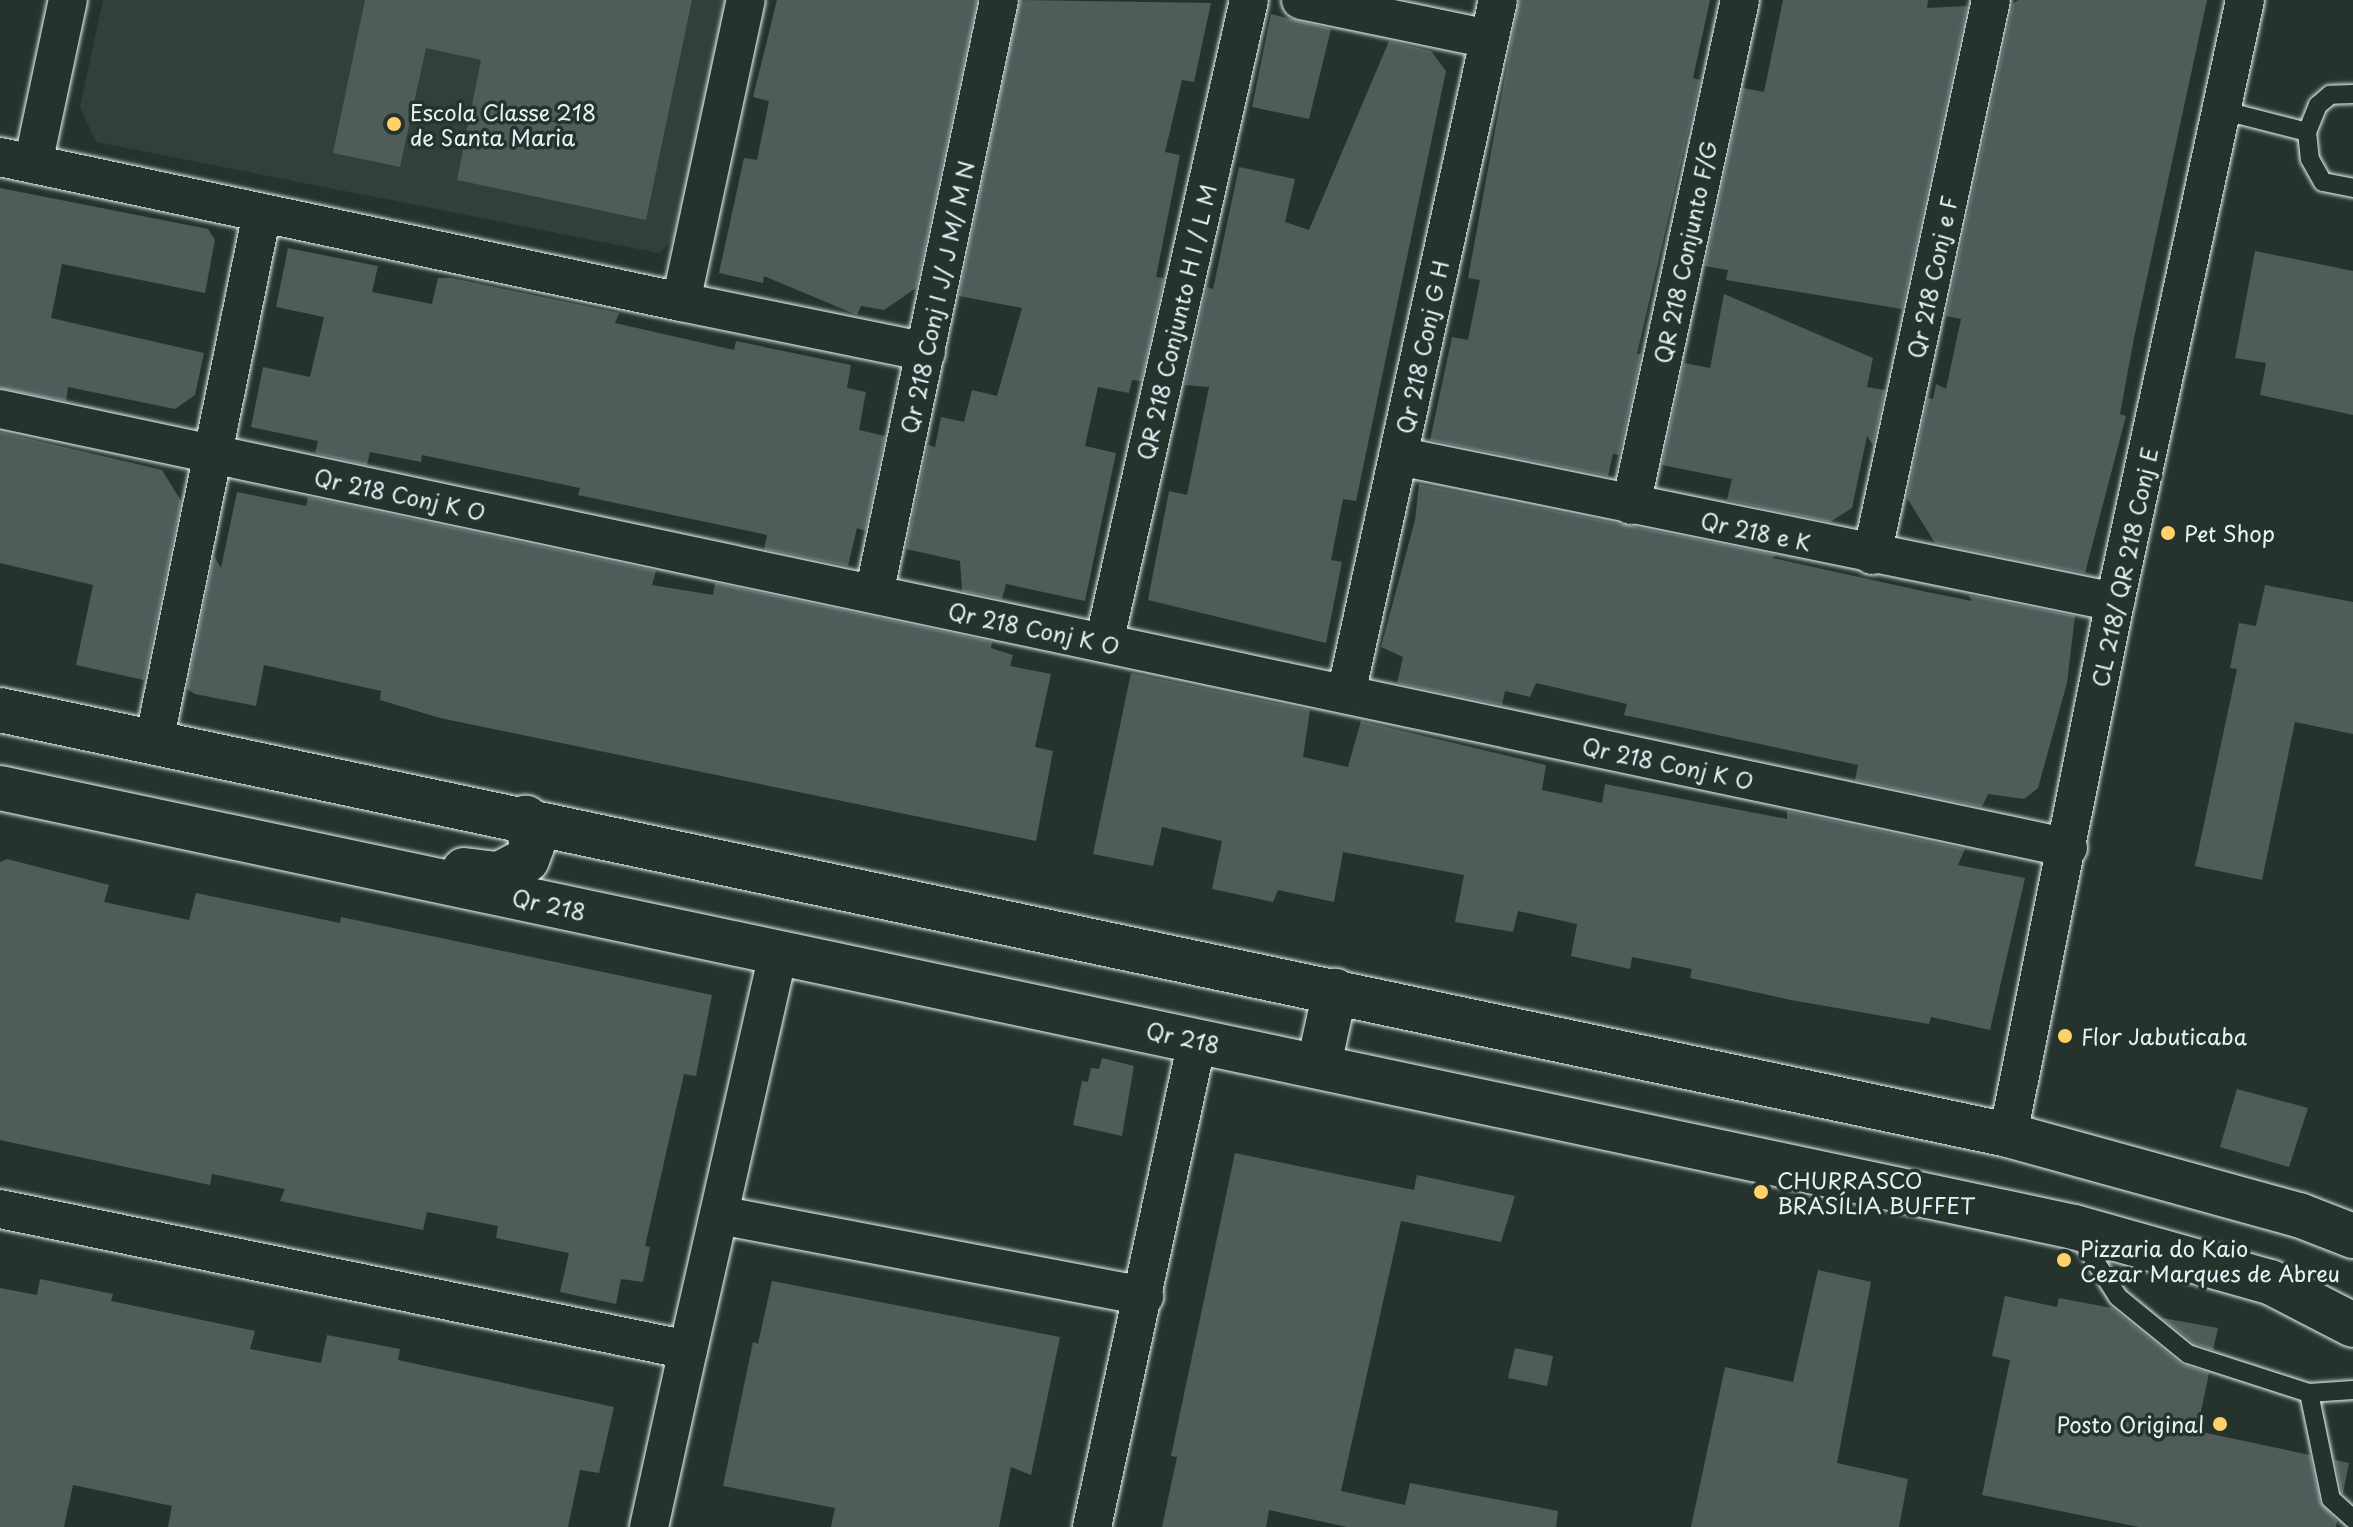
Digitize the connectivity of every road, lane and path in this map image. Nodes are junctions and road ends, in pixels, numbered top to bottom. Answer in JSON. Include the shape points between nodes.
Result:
{"nodes":[{"id":1,"x":68,"y":0,"type":"edge"},
{"id":2,"x":746,"y":0,"type":"edge"},
{"id":3,"x":999,"y":0,"type":"edge"},
{"id":4,"x":1249,"y":0,"type":"edge"},
{"id":5,"x":1301,"y":0,"type":"edge"},
{"id":6,"x":1498,"y":0,"type":"edge"},
{"id":7,"x":1740,"y":0,"type":"edge"},
{"id":8,"x":1991,"y":0,"type":"edge"},
{"id":9,"x":2245,"y":0,"type":"edge"},
{"id":10,"x":1489,"y":39,"type":"junction"},
{"id":11,"x":2353,"y":94,"type":"edge"},
{"id":12,"x":2221,"y":110,"type":"junction"},
{"id":13,"x":2307,"y":132,"type":"junction"},
{"id":14,"x":16,"y":161,"type":"edge"},
{"id":15,"x":2353,"y":188,"type":"edge"},
{"id":16,"x":262,"y":213,"type":"junction"},
{"id":17,"x":681,"y":302,"type":"junction"},
{"id":18,"x":926,"y":352,"type":"junction"},
{"id":19,"x":0,"y":409,"type":"edge"},
{"id":20,"x":212,"y":454,"type":"junction"},
{"id":21,"x":1398,"y":456,"type":"junction"},
{"id":22,"x":1631,"y":505,"type":"junction"},
{"id":23,"x":1872,"y":555,"type":"junction"},
{"id":24,"x":874,"y":594,"type":"junction"},
{"id":25,"x":2115,"y":602,"type":"junction"},
{"id":26,"x":1104,"y":643,"type":"junction"},
{"id":27,"x":1346,"y":694,"type":"junction"},
{"id":28,"x":0,"y":710,"type":"edge"},
{"id":29,"x":154,"y":742,"type":"junction"},
{"id":30,"x":0,"y":788,"type":"edge"},
{"id":31,"x":526,"y":818,"type":"junction"},
{"id":32,"x":2068,"y":848,"type":"junction"},
{"id":33,"x":350,"y":861,"type":"junction"},
{"id":34,"x":778,"y":953,"type":"junction"},
{"id":35,"x":1335,"y":991,"type":"junction"},
{"id":36,"x":1197,"y":1040,"type":"junction"},
{"id":37,"x":1319,"y":1064,"type":"junction"},
{"id":38,"x":2008,"y":1135,"type":"junction"},
{"id":39,"x":0,"y":1209,"type":"edge"},
{"id":40,"x":719,"y":1215,"type":"junction"},
{"id":41,"x":2074,"y":1227,"type":"junction"},
{"id":42,"x":2353,"y":1236,"type":"edge"},
{"id":43,"x":1144,"y":1296,"type":"junction"},
{"id":44,"x":2353,"y":1325,"type":"edge"},
{"id":45,"x":688,"y":1350,"type":"junction"},
{"id":46,"x":2353,"y":1390,"type":"edge"},
{"id":47,"x":2309,"y":1393,"type":"junction"},
{"id":48,"x":2353,"y":1519,"type":"edge"},
{"id":49,"x":649,"y":1527,"type":"edge"},
{"id":50,"x":1092,"y":1527,"type":"edge"}],
"edges":[{"from":1,"to":14,"type":"street"},
{"from":2,"to":17,"type":"street"},
{"from":3,"to":18,"type":"street","name":"Qr 218 Conj I J/ J M/ M N"},
{"from":4,"to":26,"type":"street","name":"QR 218 Conjunto H I / L M"},
{"from":5,"to":10,"type":"street"},
{"from":6,"to":10,"type":"street","name":"Qr 218 Conj G H"},
{"from":7,"to":22,"type":"street","name":"QR 218 Conjunto F/G"},
{"from":8,"to":23,"type":"street","name":"Qr 218 Conj e F"},
{"from":9,"to":12,"type":"street","name":"CL 218/ QR 218 Conj E"},
{"from":10,"to":21,"type":"street","name":"Qr 218 Conj G H"},
{"from":11,"to":13,"type":"lane","via":[[2324,100]]},
{"from":12,"to":13,"type":"lane"},
{"from":12,"to":25,"type":"street","name":"CL 218/ QR 218 Conj E"},
{"from":13,"to":15,"type":"lane","via":[[2310,159],[2323,182]]},
{"from":14,"to":16,"type":"street"},
{"from":16,"to":17,"type":"street"},
{"from":16,"to":20,"type":"street"},
{"from":17,"to":18,"type":"street"},
{"from":18,"to":24,"type":"street","name":"Qr 218 Conj I J/ J M/ M N"},
{"from":19,"to":20,"type":"street","name":"Qr 218 Conj K O"},
{"from":20,"to":24,"type":"street","name":"Qr 218 Conj K O"},
{"from":20,"to":29,"type":"street"},
{"from":21,"to":22,"type":"street","name":"Qr 218 e K"},
{"from":21,"to":27,"type":"street","name":"Qr 218 Conj G H"},
{"from":22,"to":23,"type":"street","name":"Qr 218 e K"},
{"from":23,"to":25,"type":"street","name":"Qr 218 e K"},
{"from":24,"to":26,"type":"street","name":"Qr 218 Conj K O"},
{"from":25,"to":32,"type":"street","name":"CL 218/ QR 218 Conj E"},
{"from":26,"to":27,"type":"street","name":"Qr 218 Conj K O"},
{"from":27,"to":32,"type":"street","name":"Qr 218 Conj K O"},
{"from":28,"to":29,"type":"main road"},
{"from":29,"to":31,"type":"main road"},
{"from":30,"to":33,"type":"main road","name":"Qr 218"},
{"from":31,"to":33,"type":"main road","via":[[532,846],[527,860],[514,871]]},
{"from":31,"to":35,"type":"main road"},
{"from":32,"to":38,"type":"street","name":"CL 218/ QR 218 Conj E"},
{"from":33,"to":34,"type":"main road","name":"Qr 218"},
{"from":34,"to":36,"type":"main road","name":"Qr 218"},
{"from":34,"to":40,"type":"street"},
{"from":35,"to":37,"type":"main road"},
{"from":35,"to":38,"type":"main road"},
{"from":36,"to":37,"type":"main road","name":"Qr 218"},
{"from":36,"to":43,"type":"street"},
{"from":37,"to":41,"type":"main road","name":"Qr 218"},
{"from":38,"to":42,"type":"main road","via":[[2299,1215]]},
{"from":39,"to":45,"type":"street"},
{"from":40,"to":43,"type":"street"},
{"from":40,"to":45,"type":"street"},
{"from":41,"to":44,"type":"main road","name":"Qr 218","via":[[2270,1282]]},
{"from":41,"to":47,"type":"lane","via":[[2118,1297],[2150,1328],[2188,1354]]},
{"from":43,"to":50,"type":"street"},
{"from":45,"to":49,"type":"street"},
{"from":46,"to":47,"type":"lane"},
{"from":47,"to":48,"type":"lane","via":[[2331,1499]]}]}
